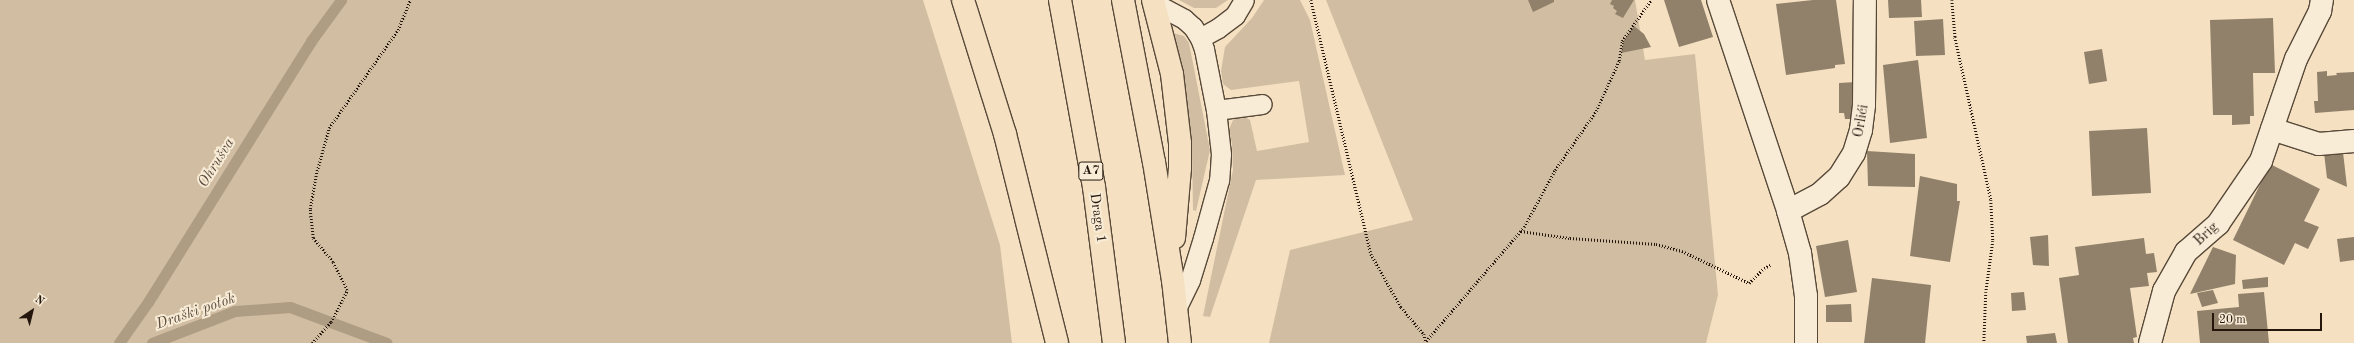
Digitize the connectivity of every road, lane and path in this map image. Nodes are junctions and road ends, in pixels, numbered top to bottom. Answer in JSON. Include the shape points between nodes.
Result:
{"nodes":[{"id":1,"x":410,"y":0,"type":"edge"},
{"id":2,"x":963,"y":0,"type":"edge"},
{"id":3,"x":1060,"y":0,"type":"edge"},
{"id":4,"x":1123,"y":0,"type":"edge"},
{"id":5,"x":1244,"y":0,"type":"edge"},
{"id":6,"x":1311,"y":0,"type":"edge"},
{"id":7,"x":1651,"y":0,"type":"edge"},
{"id":8,"x":1718,"y":0,"type":"edge"},
{"id":9,"x":1865,"y":0,"type":"edge"},
{"id":10,"x":1952,"y":0,"type":"edge"},
{"id":11,"x":2322,"y":0,"type":"edge"},
{"id":12,"x":1154,"y":2,"type":"edge"},
{"id":13,"x":1200,"y":38,"type":"junction"},
{"id":14,"x":1262,"y":104,"type":"dead end"},
{"id":15,"x":1216,"y":110,"type":"junction"},
{"id":16,"x":2272,"y":129,"type":"junction"},
{"id":17,"x":2354,"y":141,"type":"edge"},
{"id":18,"x":1788,"y":211,"type":"junction"},
{"id":19,"x":1521,"y":231,"type":"junction"},
{"id":20,"x":1775,"y":263,"type":"dead end"},
{"id":21,"x":1171,"y":267,"type":"junction"},
{"id":22,"x":1177,"y":307,"type":"junction"},
{"id":23,"x":1426,"y":342,"type":"edge"},
{"id":24,"x":312,"y":343,"type":"edge"},
{"id":25,"x":1058,"y":343,"type":"edge"},
{"id":26,"x":1114,"y":343,"type":"edge"},
{"id":27,"x":1180,"y":343,"type":"edge"},
{"id":28,"x":1806,"y":343,"type":"edge"},
{"id":29,"x":1984,"y":343,"type":"edge"},
{"id":30,"x":2150,"y":343,"type":"edge"}],
"edges":[{"from":1,"to":24,"type":"path","via":[[398,30],[330,128],[319,164],[310,208],[313,238],[333,262],[347,290],[331,322]]},
{"from":2,"to":25,"type":"highway","via":[[1005,134]]},
{"from":3,"to":26,"type":"highway","name":"Draga 1","number":"A7","via":[[1094,187]]},
{"from":4,"to":21,"type":"highway"},
{"from":5,"to":13,"type":"lane","via":[[1235,15]]},
{"from":6,"to":23,"type":"path","via":[[1371,254],[1401,307],[1424,334]]},
{"from":7,"to":19,"type":"path","via":[[1622,41],[1619,61],[1596,111],[1555,170]]},
{"from":8,"to":18,"type":"street"},
{"from":9,"to":18,"type":"street","name":"Orlići","via":[[1864,105],[1861,130],[1854,153],[1839,177],[1820,194]]},
{"from":10,"to":29,"type":"path","via":[[1955,37],[1991,200],[1993,241],[1986,292]]},
{"from":11,"to":16,"type":"street","name":"Brig","via":[[2320,11],[2296,59]]},
{"from":12,"to":13,"type":"lane","via":[[1184,19]]},
{"from":12,"to":21,"type":"highway","via":[[1172,74],[1180,143]]},
{"from":13,"to":15,"type":"lane"},
{"from":14,"to":15,"type":"lane"},
{"from":15,"to":22,"type":"lane","via":[[1221,154],[1219,180],[1190,280]]},
{"from":16,"to":17,"type":"street","via":[[2319,144]]},
{"from":16,"to":30,"type":"street","name":"Brig","via":[[2261,161],[2218,224],[2186,252],[2164,291]]},
{"from":18,"to":28,"type":"street","via":[[1800,253],[1806,296]]},
{"from":19,"to":20,"type":"path","via":[[1570,238],[1656,244],[1682,250],[1749,282],[1764,268]]},
{"from":19,"to":23,"type":"path"},
{"from":21,"to":22,"type":"highway"},
{"from":22,"to":27,"type":"highway"}]}
